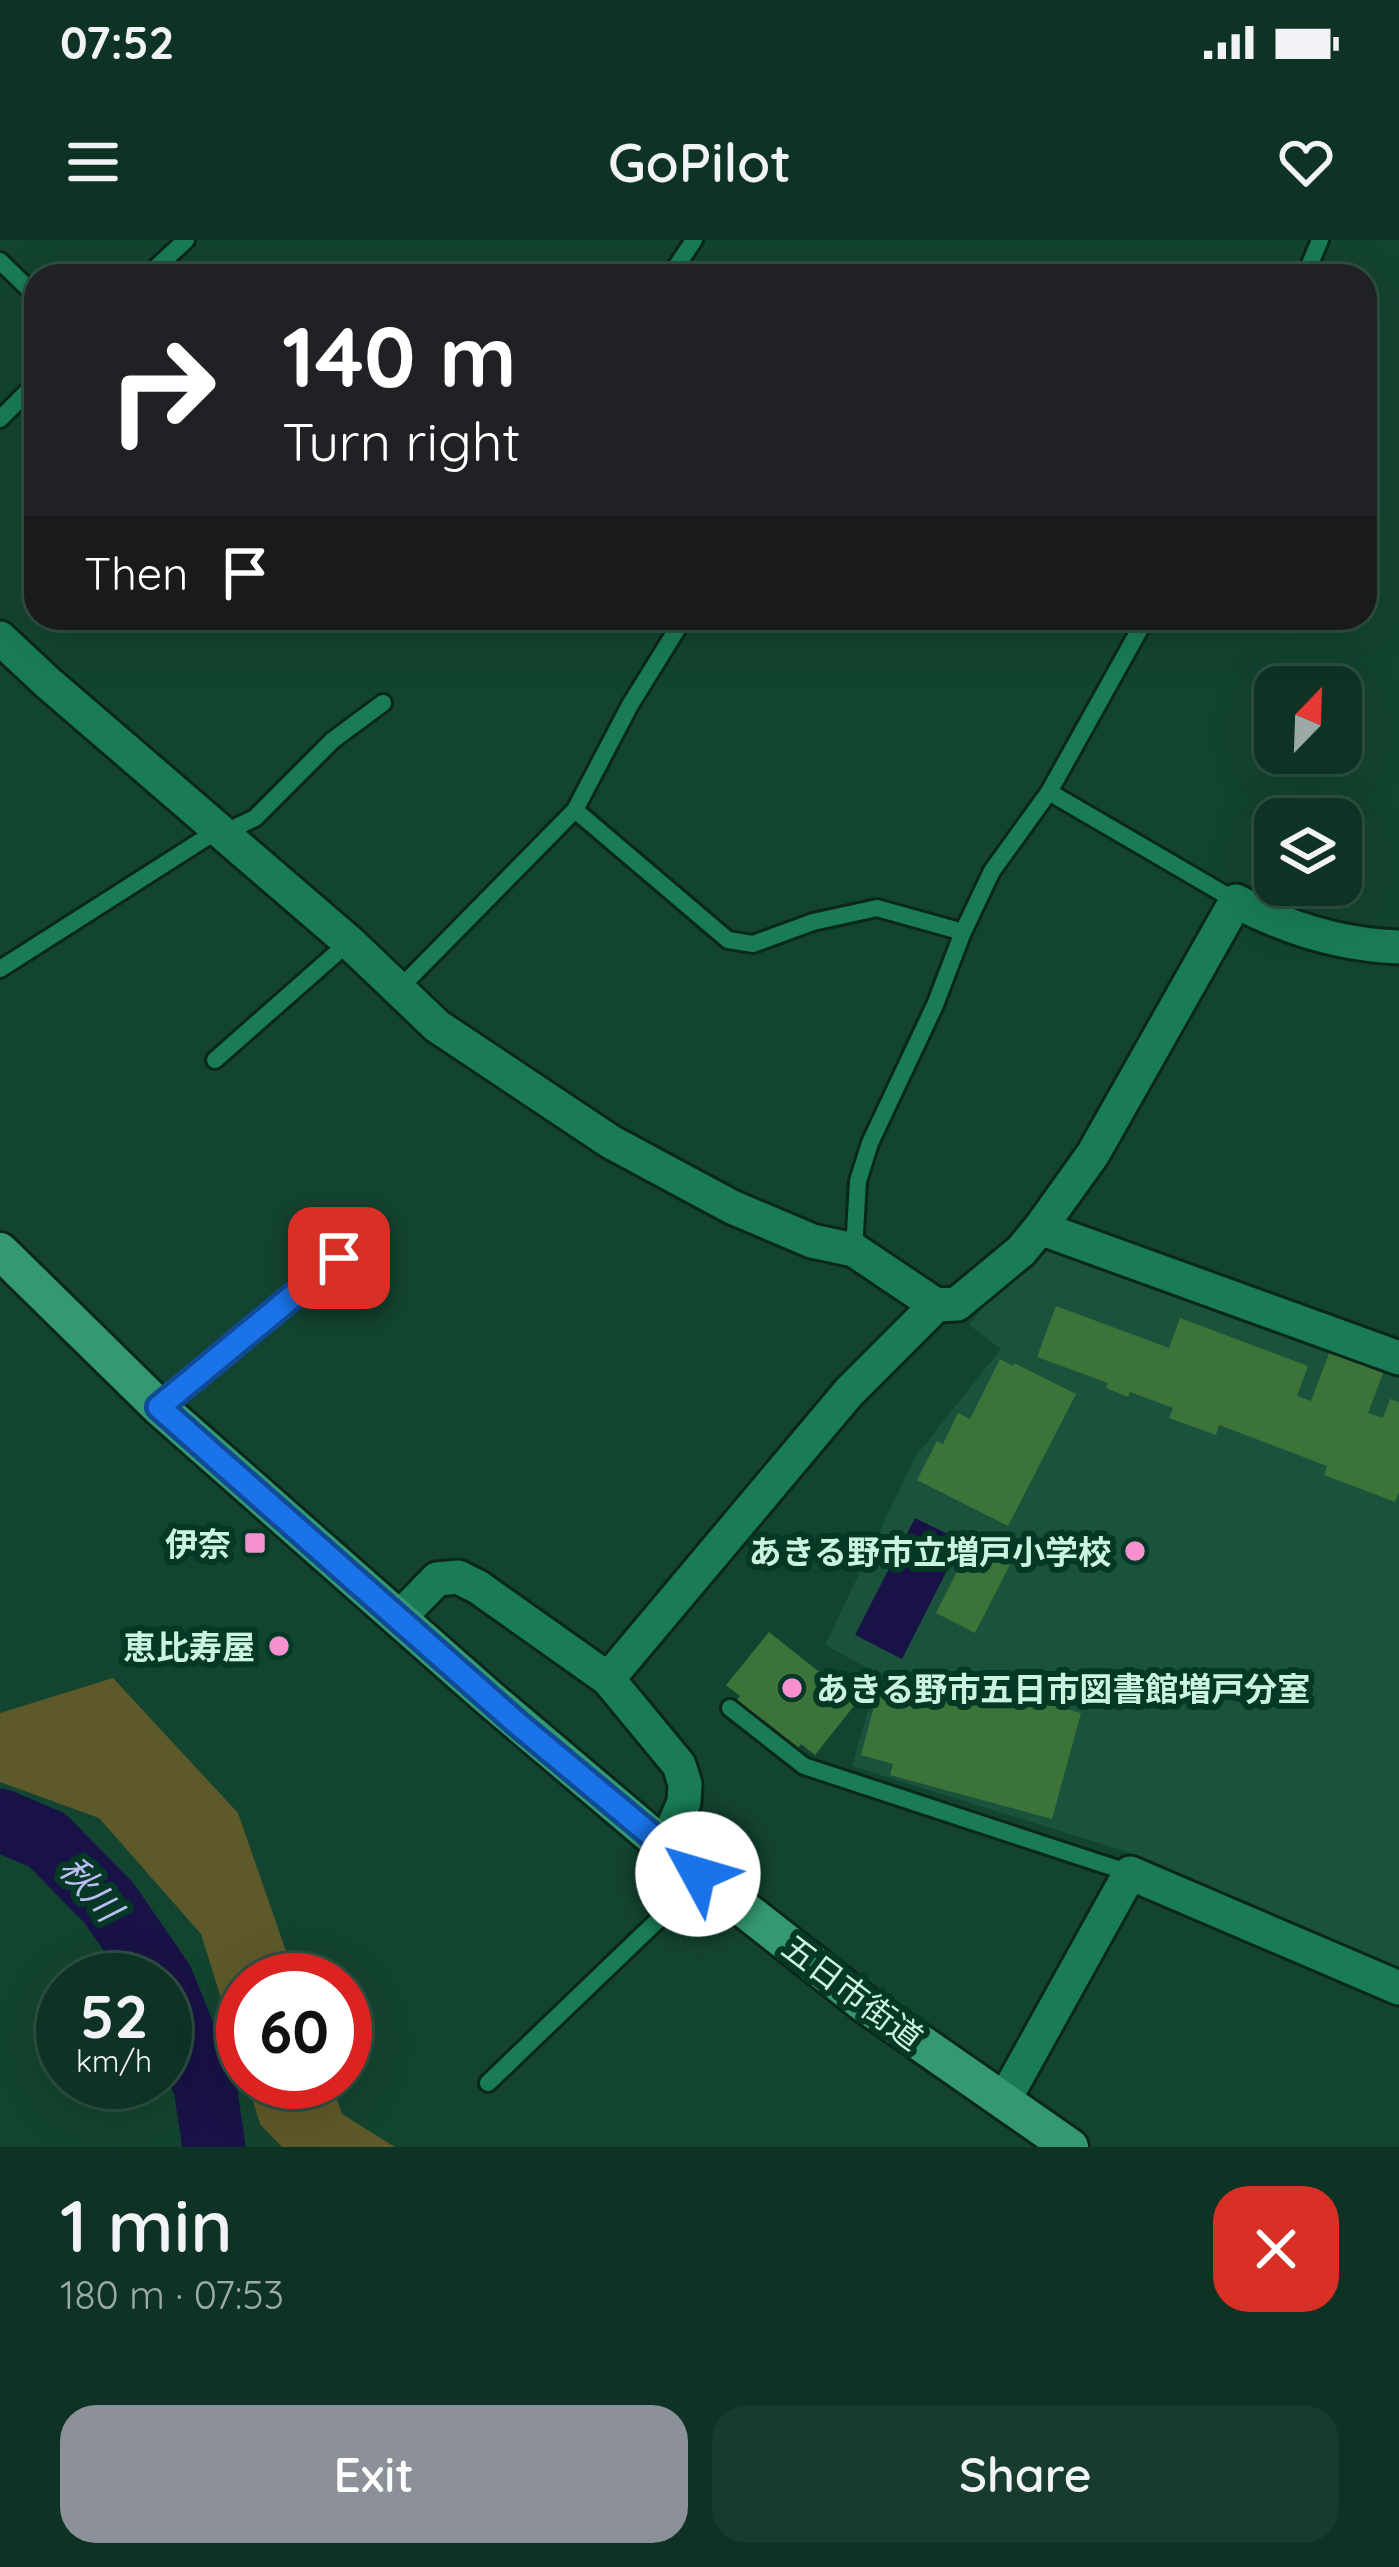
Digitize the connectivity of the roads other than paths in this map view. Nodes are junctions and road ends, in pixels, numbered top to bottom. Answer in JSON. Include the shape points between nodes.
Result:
{"nodes":[{"id":1,"x":186,"y":240,"type":"edge"},
{"id":2,"x":0,"y":262,"type":"edge"},
{"id":3,"x":160,"y":264,"type":"edge"},
{"id":4,"x":24,"y":285,"type":"edge"},
{"id":5,"x":24,"y":395,"type":"edge"},
{"id":6,"x":0,"y":419,"type":"edge"},
{"id":7,"x":677,"y":630,"type":"edge"},
{"id":8,"x":1139,"y":630,"type":"edge"},
{"id":9,"x":0,"y":638,"type":"edge"},
{"id":10,"x":383,"y":703,"type":"dead end"},
{"id":11,"x":1049,"y":792,"type":"junction"},
{"id":12,"x":575,"y":810,"type":"junction"},
{"id":13,"x":218,"y":830,"type":"junction"},
{"id":14,"x":1236,"y":901,"type":"junction"},
{"id":15,"x":962,"y":932,"type":"junction"},
{"id":16,"x":350,"y":942,"type":"junction"},
{"id":17,"x":1399,"y":947,"type":"edge"},
{"id":18,"x":0,"y":969,"type":"edge"},
{"id":19,"x":398,"y":991,"type":"junction"},
{"id":20,"x":214,"y":1060,"type":"dead end"},
{"id":21,"x":375,"y":1228,"type":"dead end"},
{"id":22,"x":1040,"y":1228,"type":"junction"},
{"id":23,"x":854,"y":1250,"type":"junction"},
{"id":24,"x":0,"y":1251,"type":"edge"},
{"id":25,"x":936,"y":1305,"type":"junction"},
{"id":26,"x":1399,"y":1358,"type":"edge"},
{"id":27,"x":159,"y":1407,"type":"junction"},
{"id":28,"x":399,"y":1618,"type":"junction"},
{"id":29,"x":608,"y":1679,"type":"junction"},
{"id":30,"x":730,"y":1708,"type":"dead end"},
{"id":31,"x":664,"y":1847,"type":"junction"},
{"id":32,"x":1130,"y":1873,"type":"junction"},
{"id":33,"x":698,"y":1874,"type":"junction"},
{"id":34,"x":1399,"y":1988,"type":"edge"},
{"id":35,"x":488,"y":2084,"type":"dead end"},
{"id":36,"x":1003,"y":2102,"type":"junction"},
{"id":37,"x":1070,"y":2147,"type":"edge"}],
"edges":[{"from":1,"to":3,"type":"lane"},
{"from":2,"to":4,"type":"lane"},
{"from":5,"to":6,"type":"lane"},
{"from":7,"to":12,"type":"lane"},
{"from":8,"to":11,"type":"lane"},
{"from":9,"to":13,"type":"street"},
{"from":10,"to":13,"type":"lane","via":[[255,818]]},
{"from":11,"to":14,"type":"lane"},
{"from":11,"to":15,"type":"lane","via":[[992,872]]},
{"from":12,"to":15,"type":"lane","via":[[728,940],[753,944],[877,908]]},
{"from":12,"to":19,"type":"lane"},
{"from":13,"to":16,"type":"street"},
{"from":13,"to":18,"type":"lane"},
{"from":14,"to":17,"type":"street","via":[[1306,933]]},
{"from":14,"to":22,"type":"street","via":[[1093,1154]]},
{"from":15,"to":23,"type":"lane","via":[[870,1143],[858,1181]]},
{"from":16,"to":19,"type":"street"},
{"from":16,"to":20,"type":"lane"},
{"from":19,"to":23,"type":"street","via":[[611,1142],[732,1207]]},
{"from":21,"to":27,"type":"lane"},
{"from":22,"to":25,"type":"street","via":[[957,1304]]},
{"from":22,"to":26,"type":"street"},
{"from":23,"to":25,"type":"street"},
{"from":24,"to":27,"type":"main road","name":"五日市街道"},
{"from":25,"to":29,"type":"street","via":[[849,1392]]},
{"from":27,"to":28,"type":"main road","name":"五日市街道"},
{"from":28,"to":29,"type":"street","via":[[437,1579],[458,1577]]},
{"from":28,"to":31,"type":"main road","name":"五日市街道"},
{"from":29,"to":31,"type":"street","via":[[680,1766],[684,1802]]},
{"from":30,"to":32,"type":"lane","via":[[804,1766]]},
{"from":31,"to":33,"type":"main road","name":"五日市街道"},
{"from":32,"to":34,"type":"street"},
{"from":32,"to":36,"type":"street"},
{"from":33,"to":35,"type":"lane"},
{"from":33,"to":36,"type":"main road","name":"五日市街道"},
{"from":36,"to":37,"type":"main road","name":"五日市街道"}]}
